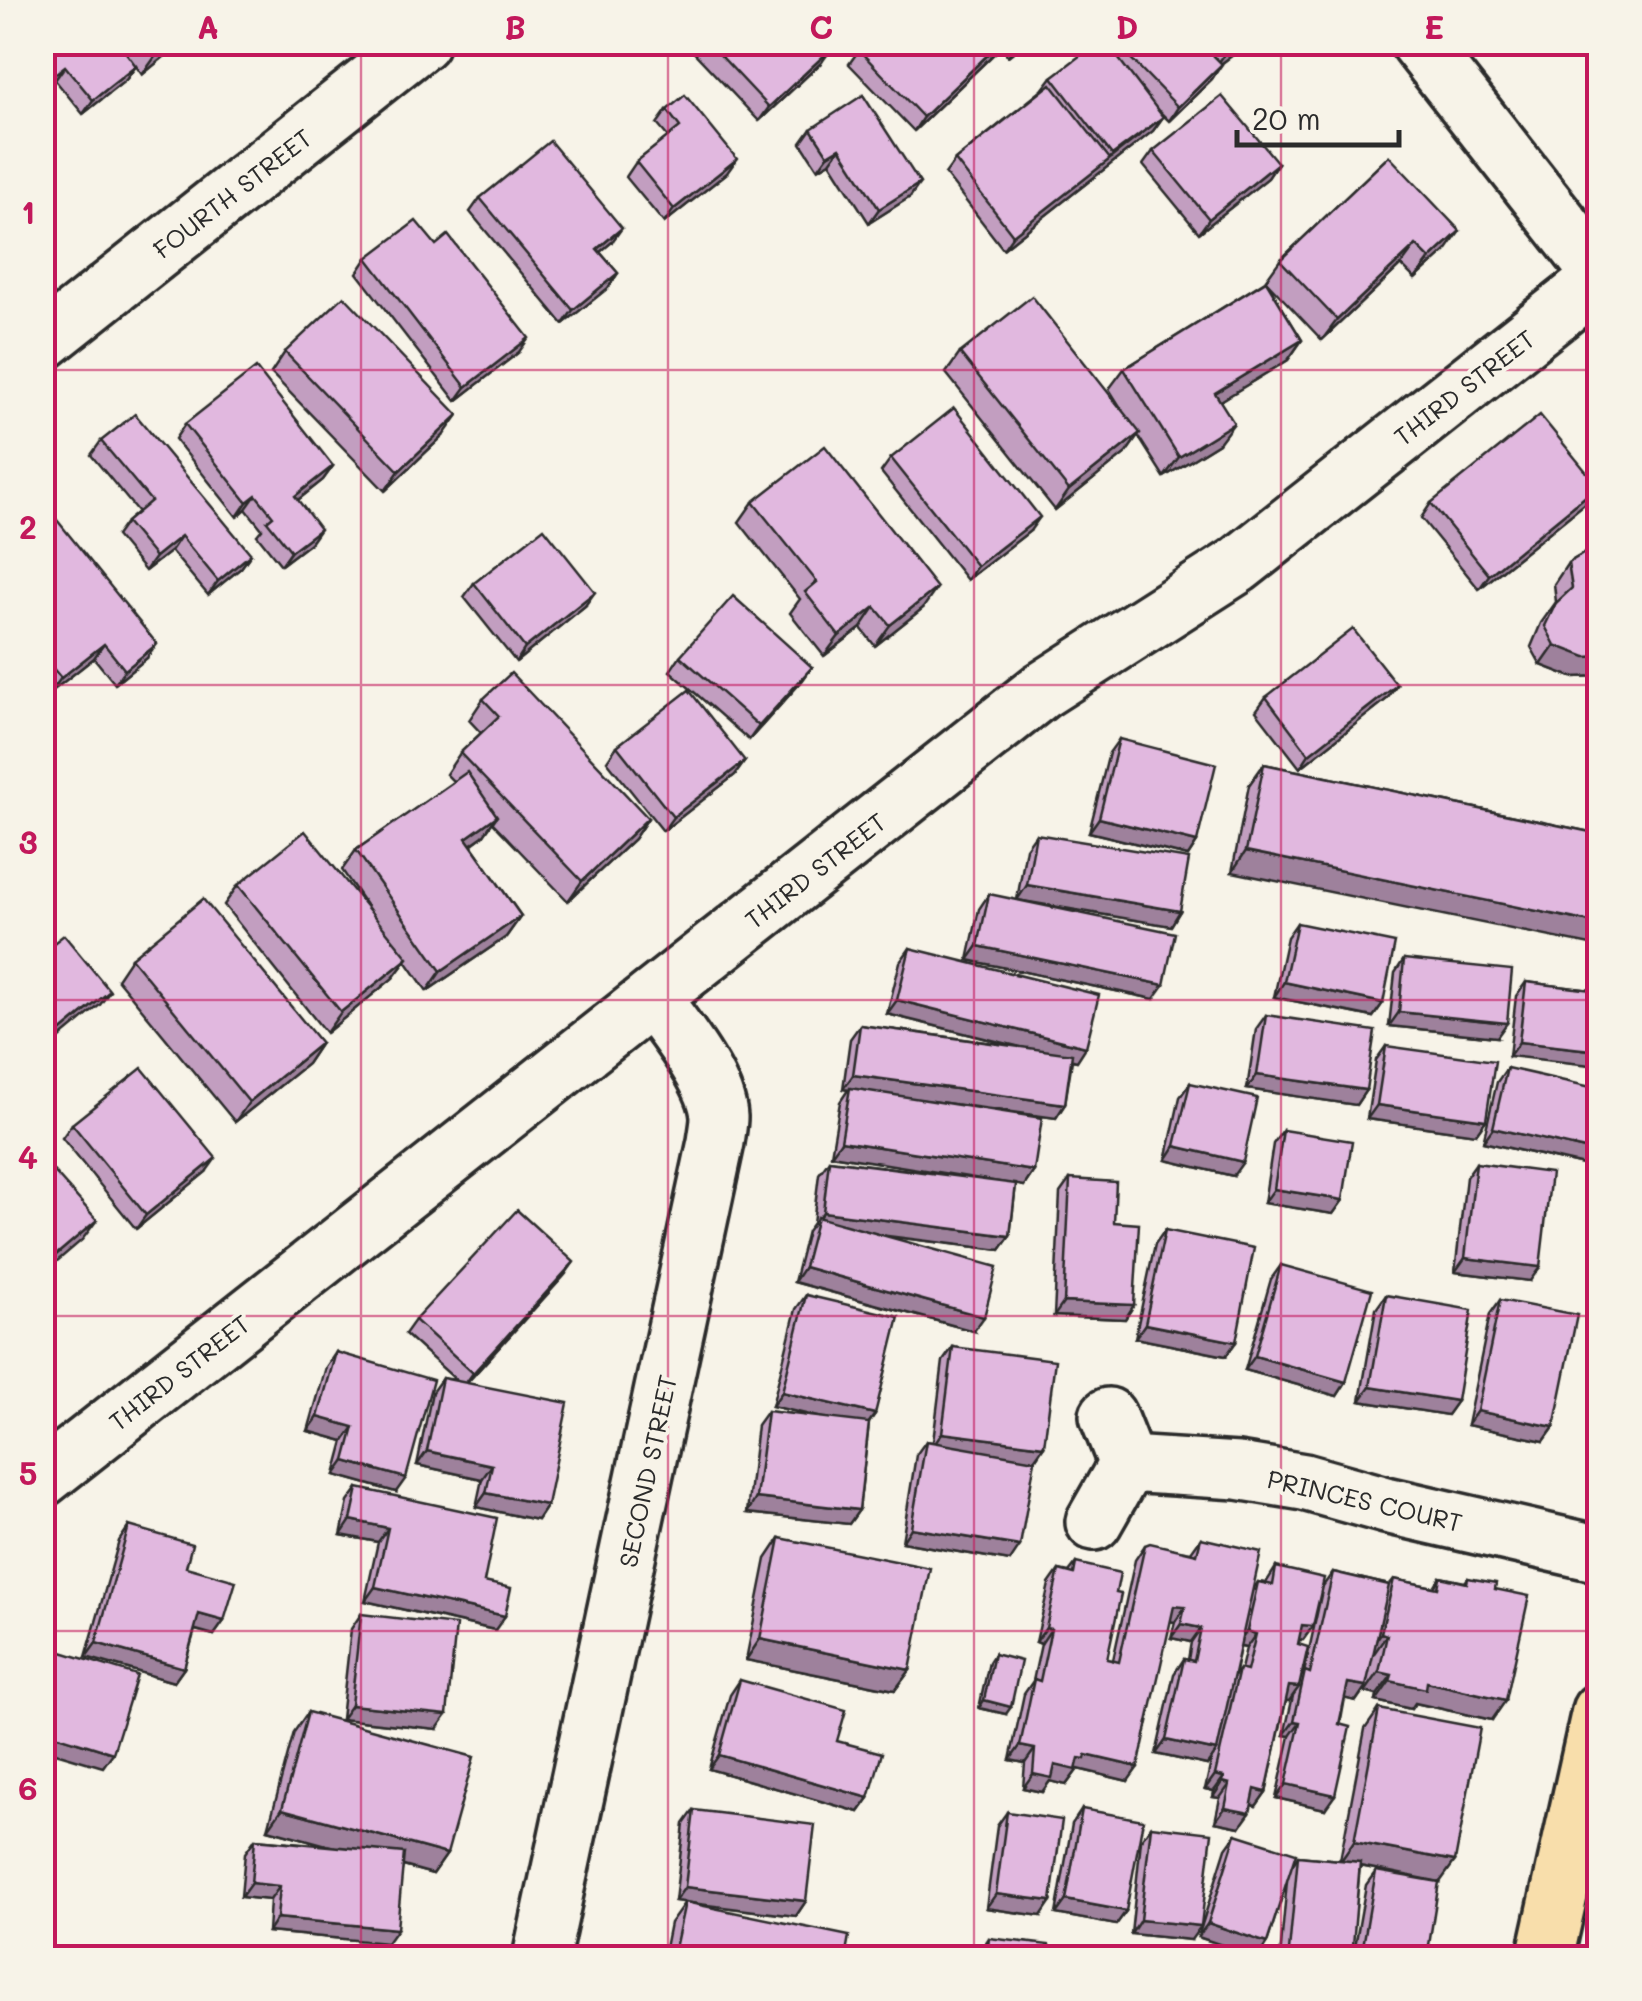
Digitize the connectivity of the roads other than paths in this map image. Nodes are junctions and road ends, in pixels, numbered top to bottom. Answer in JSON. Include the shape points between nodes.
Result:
{"nodes":[{"id":1,"x":421,"y":42,"type":"edge"},
{"id":2,"x":1418,"y":42,"type":"edge"},
{"id":3,"x":1600,"y":277,"type":"edge"},
{"id":4,"x":42,"y":343,"type":"edge"},
{"id":5,"x":652,"y":998,"type":"junction"},
{"id":6,"x":42,"y":1479,"type":"edge"},
{"id":7,"x":1094,"y":1522,"type":"dead end"},
{"id":8,"x":1600,"y":1554,"type":"edge"},
{"id":9,"x":1600,"y":1711,"type":"edge"},
{"id":10,"x":541,"y":1958,"type":"edge"},
{"id":11,"x":1544,"y":1958,"type":"edge"}],
"edges":[{"from":1,"to":4,"type":"street","name":"FOURTH STREET"},
{"from":2,"to":3,"type":"street"},
{"from":3,"to":5,"type":"street","name":"THIRD STREET","via":[[1238,565],[1041,691]]},
{"from":5,"to":6,"type":"street","name":"THIRD STREET"},
{"from":5,"to":10,"type":"street","name":"SECOND STREET","via":[[710,1088],[719,1114],[716,1142]]},
{"from":7,"to":8,"type":"street","name":"PRINCES COURT","via":[[1118,1440]]},
{"from":9,"to":11,"type":"main road"}]}
